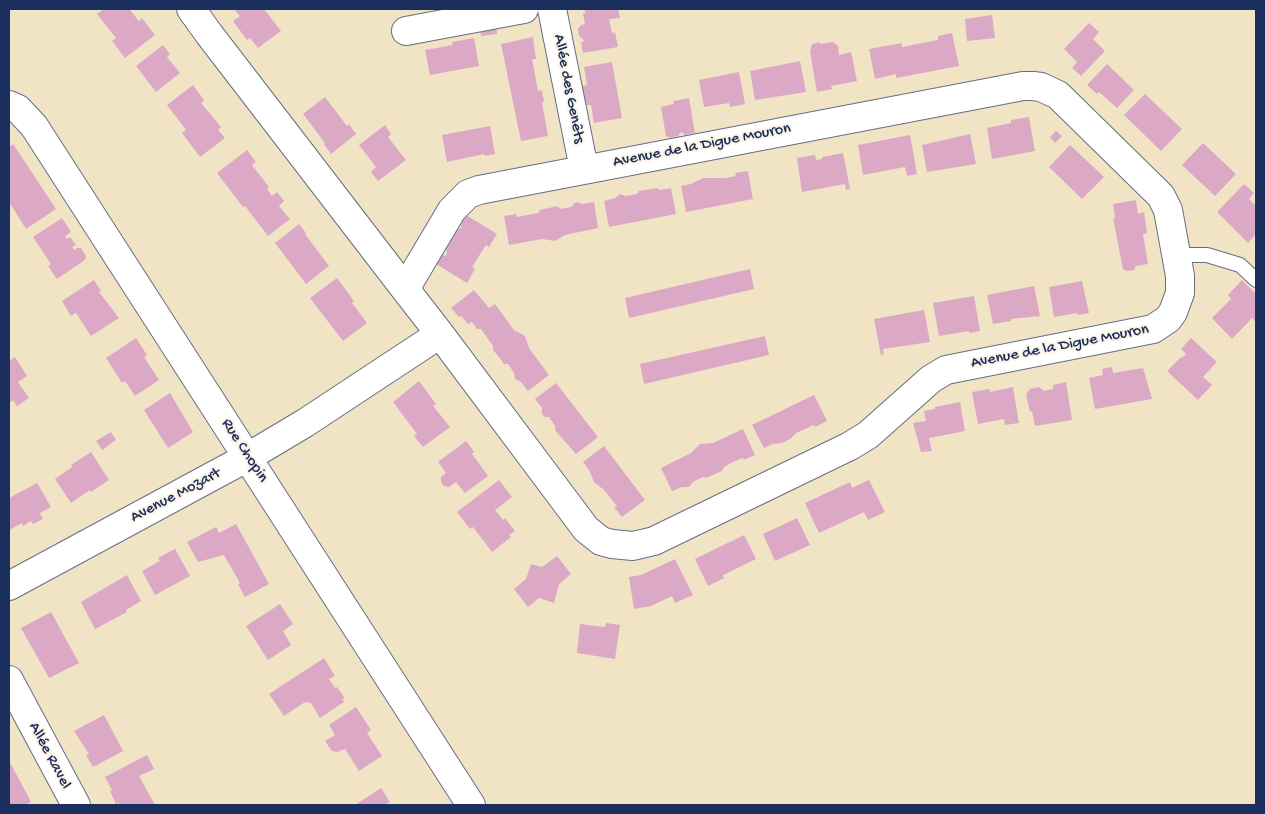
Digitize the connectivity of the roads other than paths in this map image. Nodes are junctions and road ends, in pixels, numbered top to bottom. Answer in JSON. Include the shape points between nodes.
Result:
{"nodes":[{"id":1,"x":191,"y":9,"type":"edge"},
{"id":2,"x":524,"y":9,"type":"edge"},
{"id":3,"x":552,"y":9,"type":"edge"},
{"id":4,"x":406,"y":30,"type":"dead end"},
{"id":5,"x":9,"y":105,"type":"edge"},
{"id":6,"x":584,"y":169,"type":"junction"},
{"id":7,"x":1177,"y":255,"type":"junction"},
{"id":8,"x":1256,"y":280,"type":"edge"},
{"id":9,"x":405,"y":289,"type":"junction"},
{"id":10,"x":440,"y":334,"type":"junction"},
{"id":11,"x":248,"y":457,"type":"junction"},
{"id":12,"x":9,"y":586,"type":"edge"},
{"id":13,"x":9,"y":680,"type":"edge"},
{"id":14,"x":76,"y":805,"type":"edge"},
{"id":15,"x":471,"y":805,"type":"edge"}],
"edges":[{"from":1,"to":9,"type":"street","name":"Avenue de la Digue Mouron"},
{"from":2,"to":4,"type":"street"},
{"from":3,"to":6,"type":"street","name":"Allée des Genêts"},
{"from":5,"to":11,"type":"street","name":"Rue Chopin","via":[[18,109],[34,126]]},
{"from":6,"to":7,"type":"street","name":"Avenue de la Digue Mouron","via":[[1023,86],[1042,87],[1058,96],[1161,196],[1168,210]]},
{"from":6,"to":9,"type":"street","name":"Avenue de la Digue Mouron","via":[[468,194],[452,210]]},
{"from":7,"to":8,"type":"lane","via":[[1207,255],[1240,265]]},
{"from":7,"to":10,"type":"street","name":"Avenue de la Digue Mouron","via":[[1180,284],[1177,304],[1168,319],[1154,329],[946,370],[859,441],[654,541],[633,546],[601,541],[586,529]]},
{"from":9,"to":10,"type":"street","name":"Avenue de la Digue Mouron"},
{"from":10,"to":11,"type":"street","name":"Avenue Mozart"},
{"from":11,"to":12,"type":"street","name":"Avenue Mozart"},
{"from":11,"to":15,"type":"street","name":"Rue Chopin"},
{"from":13,"to":14,"type":"street","name":"Allée Ravel"}]}
